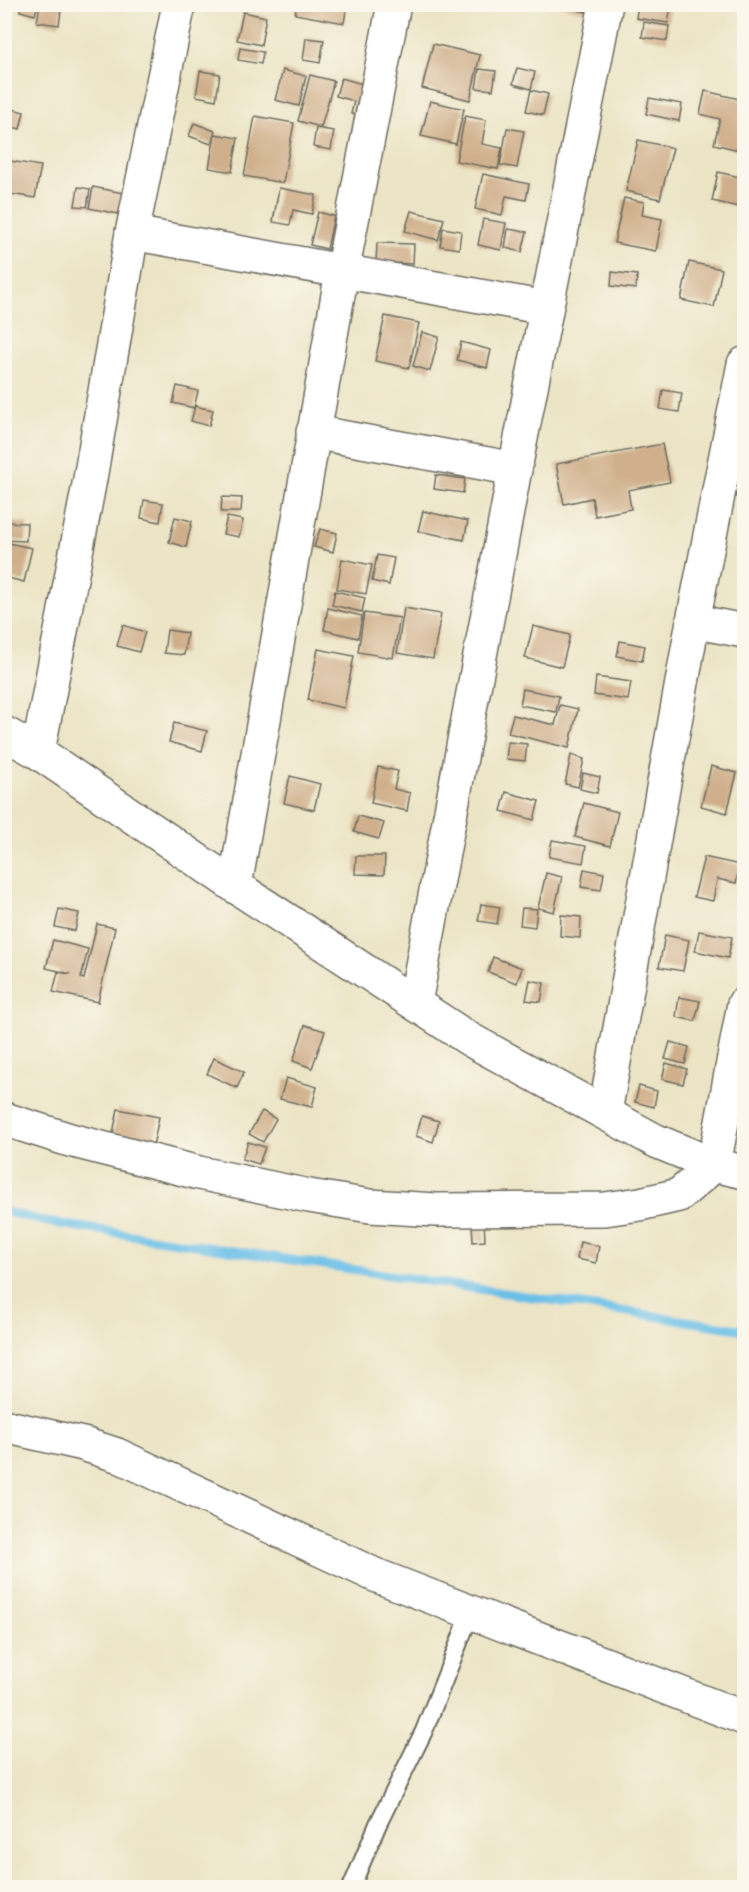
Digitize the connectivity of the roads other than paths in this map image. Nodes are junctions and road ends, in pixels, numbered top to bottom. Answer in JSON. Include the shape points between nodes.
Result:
{"nodes":[{"id":1,"x":179,"y":4,"type":"edge"},
{"id":2,"x":394,"y":4,"type":"edge"},
{"id":3,"x":606,"y":4,"type":"edge"},
{"id":4,"x":132,"y":234,"type":"junction"},
{"id":5,"x":342,"y":272,"type":"junction"},
{"id":6,"x":546,"y":308,"type":"junction"},
{"id":7,"x":744,"y":364,"type":"edge"},
{"id":8,"x":313,"y":432,"type":"junction"},
{"id":9,"x":515,"y":469,"type":"junction"},
{"id":10,"x":693,"y":621,"type":"junction"},
{"id":11,"x":744,"y":631,"type":"edge"},
{"id":12,"x":4,"y":733,"type":"edge"},
{"id":13,"x":38,"y":752,"type":"junction"},
{"id":14,"x":235,"y":886,"type":"junction"},
{"id":15,"x":415,"y":1003,"type":"junction"},
{"id":16,"x":744,"y":1004,"type":"edge"},
{"id":17,"x":605,"y":1112,"type":"junction"},
{"id":18,"x":4,"y":1119,"type":"edge"},
{"id":19,"x":729,"y":1168,"type":"edge"},
{"id":20,"x":4,"y":1426,"type":"edge"},
{"id":21,"x":471,"y":1612,"type":"junction"},
{"id":22,"x":744,"y":1718,"type":"edge"},
{"id":23,"x":351,"y":1887,"type":"edge"}],
"edges":[{"from":1,"to":4,"type":"street"},
{"from":2,"to":5,"type":"street"},
{"from":3,"to":6,"type":"street"},
{"from":4,"to":5,"type":"street"},
{"from":4,"to":13,"type":"street"},
{"from":5,"to":6,"type":"street"},
{"from":5,"to":8,"type":"street"},
{"from":6,"to":9,"type":"street"},
{"from":7,"to":10,"type":"street"},
{"from":8,"to":9,"type":"street"},
{"from":8,"to":14,"type":"street"},
{"from":9,"to":15,"type":"street"},
{"from":10,"to":11,"type":"street"},
{"from":10,"to":17,"type":"street"},
{"from":12,"to":13,"type":"street"},
{"from":13,"to":14,"type":"street"},
{"from":14,"to":15,"type":"street"},
{"from":15,"to":17,"type":"street","via":[[469,1039]]},
{"from":16,"to":19,"type":"street"},
{"from":17,"to":19,"type":"street","via":[[656,1141]]},
{"from":18,"to":19,"type":"street","via":[[199,1173],[370,1206],[436,1210],[605,1209],[679,1195]]},
{"from":20,"to":21,"type":"street","via":[[117,1455],[375,1575]]},
{"from":21,"to":22,"type":"street"},
{"from":21,"to":23,"type":"lane","via":[[424,1731]]}]}
